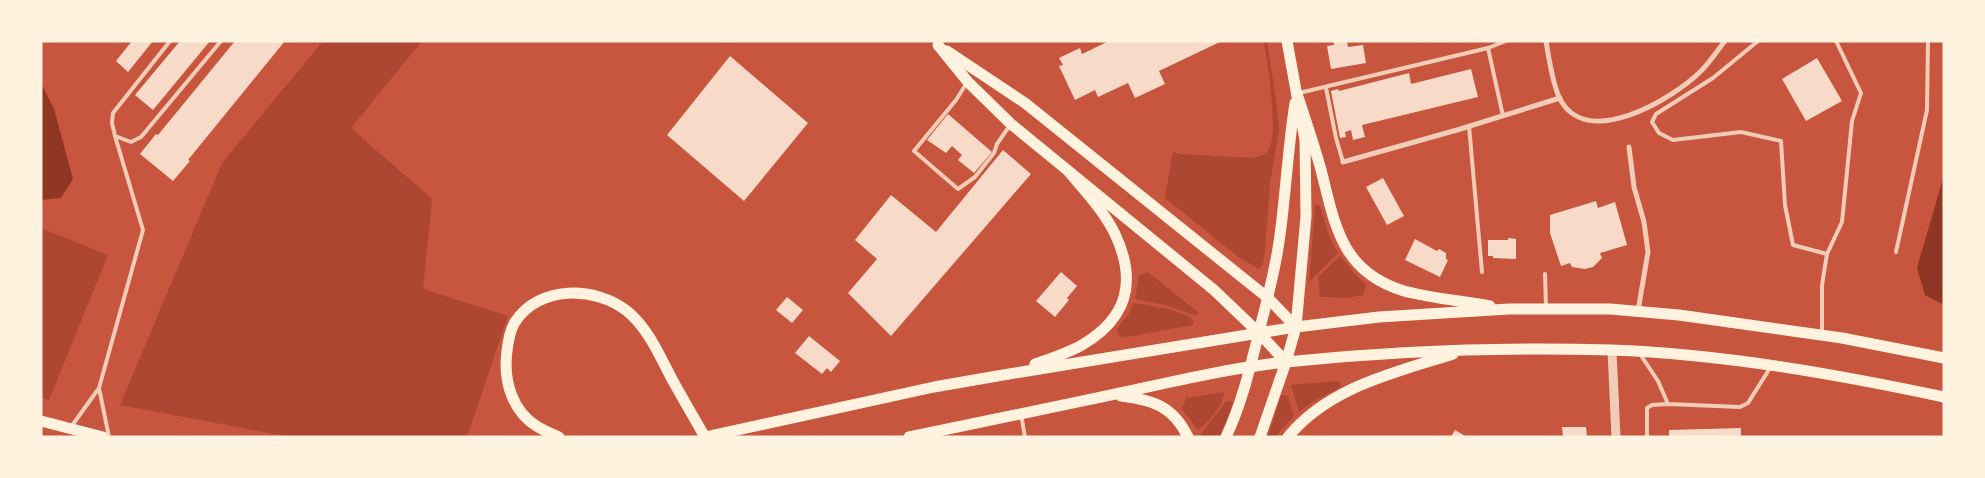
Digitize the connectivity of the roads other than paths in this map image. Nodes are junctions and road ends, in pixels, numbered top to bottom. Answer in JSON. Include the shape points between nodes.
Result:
{"nodes":[{"id":1,"x":170,"y":41,"type":"edge"},
{"id":2,"x":221,"y":41,"type":"edge"},
{"id":3,"x":1287,"y":41,"type":"edge"},
{"id":4,"x":1506,"y":41,"type":"edge"},
{"id":5,"x":1546,"y":41,"type":"edge"},
{"id":6,"x":1725,"y":41,"type":"edge"},
{"id":7,"x":1758,"y":41,"type":"edge"},
{"id":8,"x":1836,"y":41,"type":"edge"},
{"id":9,"x":1928,"y":41,"type":"edge"},
{"id":10,"x":936,"y":43,"type":"edge"},
{"id":11,"x":1488,"y":48,"type":"junction"},
{"id":12,"x":968,"y":82,"type":"junction"},
{"id":13,"x":1326,"y":88,"type":"junction"},
{"id":14,"x":1297,"y":94,"type":"junction"},
{"id":15,"x":1560,"y":98,"type":"junction"},
{"id":16,"x":1503,"y":116,"type":"junction"},
{"id":17,"x":1011,"y":124,"type":"junction"},
{"id":18,"x":1469,"y":126,"type":"junction"},
{"id":19,"x":115,"y":136,"type":"junction"},
{"id":20,"x":1629,"y":147,"type":"dead end"},
{"id":21,"x":1343,"y":162,"type":"joint"},
{"id":22,"x":1069,"y":172,"type":"junction"},
{"id":23,"x":1896,"y":252,"type":"dead end"},
{"id":24,"x":1827,"y":254,"type":"junction"},
{"id":25,"x":1482,"y":272,"type":"dead end"},
{"id":26,"x":1545,"y":274,"type":"dead end"},
{"id":27,"x":1268,"y":298,"type":"junction"},
{"id":28,"x":1546,"y":309,"type":"junction"},
{"id":29,"x":1509,"y":310,"type":"junction"},
{"id":30,"x":1638,"y":312,"type":"junction"},
{"id":31,"x":1296,"y":327,"type":"junction"},
{"id":32,"x":1258,"y":333,"type":"junction"},
{"id":33,"x":1822,"y":335,"type":"junction"},
{"id":34,"x":1464,"y":350,"type":"junction"},
{"id":35,"x":1612,"y":350,"type":"junction"},
{"id":36,"x":1639,"y":352,"type":"junction"},
{"id":37,"x":1944,"y":358,"type":"edge"},
{"id":38,"x":1286,"y":362,"type":"junction"},
{"id":39,"x":1771,"y":366,"type":"junction"},
{"id":40,"x":1251,"y":367,"type":"junction"},
{"id":41,"x":1003,"y":375,"type":"junction"},
{"id":42,"x":99,"y":388,"type":"junction"},
{"id":43,"x":1109,"y":395,"type":"junction"},
{"id":44,"x":1944,"y":397,"type":"edge"},
{"id":45,"x":1668,"y":404,"type":"junction"},
{"id":46,"x":1021,"y":413,"type":"junction"},
{"id":47,"x":41,"y":421,"type":"edge"},
{"id":48,"x":69,"y":429,"type":"junction"},
{"id":49,"x":103,"y":437,"type":"edge"},
{"id":50,"x":109,"y":437,"type":"edge"},
{"id":51,"x":559,"y":437,"type":"edge"},
{"id":52,"x":705,"y":437,"type":"edge"},
{"id":53,"x":909,"y":437,"type":"edge"},
{"id":54,"x":1025,"y":437,"type":"edge"},
{"id":55,"x":1188,"y":437,"type":"edge"},
{"id":56,"x":1226,"y":437,"type":"edge"},
{"id":57,"x":1260,"y":437,"type":"edge"},
{"id":58,"x":1288,"y":437,"type":"edge"},
{"id":59,"x":1616,"y":437,"type":"edge"},
{"id":60,"x":1647,"y":437,"type":"edge"}],
"edges":[{"from":1,"to":19,"type":"lane","via":[[112,113]]},
{"from":2,"to":19,"type":"lane","via":[[141,137],[132,142]]},
{"from":3,"to":14,"type":"main road"},
{"from":4,"to":11,"type":"lane"},
{"from":5,"to":15,"type":"street"},
{"from":6,"to":15,"type":"street","via":[[1701,71],[1682,86],[1643,111],[1625,118],[1593,122],[1583,119]]},
{"from":7,"to":24,"type":"lane","via":[[1713,78],[1656,114],[1652,122],[1659,133],[1672,140],[1741,132],[1781,141],[1785,205],[1793,245]]},
{"from":8,"to":24,"type":"lane","via":[[1861,92],[1852,121],[1842,222]]},
{"from":9,"to":23,"type":"lane","via":[[1927,110]]},
{"from":10,"to":12,"type":"main road"},
{"from":10,"to":27,"type":"main road","via":[[1025,103]]},
{"from":11,"to":13,"type":"lane"},
{"from":11,"to":16,"type":"lane"},
{"from":12,"to":17,"type":"main road"},
{"from":12,"to":17,"type":"lane","via":[[914,151],[958,189],[975,177]]},
{"from":13,"to":14,"type":"lane"},
{"from":13,"to":21,"type":"lane"},
{"from":14,"to":27,"type":"main road","via":[[1280,236]]},
{"from":14,"to":29,"type":"main road","via":[[1337,232],[1361,266],[1381,281],[1404,291]]},
{"from":14,"to":31,"type":"main road","via":[[1305,140],[1306,216]]},
{"from":15,"to":16,"type":"street"},
{"from":16,"to":18,"type":"street"},
{"from":17,"to":22,"type":"main road"},
{"from":18,"to":21,"type":"street"},
{"from":18,"to":25,"type":"lane"},
{"from":19,"to":42,"type":"lane","via":[[143,230]]},
{"from":20,"to":30,"type":"street","via":[[1648,252]]},
{"from":22,"to":32,"type":"main road","via":[[1214,290]]},
{"from":22,"to":41,"type":"main road","via":[[1114,232],[1126,261],[1128,282],[1124,298],[1118,312],[1082,346]]},
{"from":24,"to":33,"type":"lane","via":[[1822,285]]},
{"from":26,"to":28,"type":"lane"},
{"from":27,"to":31,"type":"main road"},
{"from":27,"to":32,"type":"main road"},
{"from":28,"to":29,"type":"main road"},
{"from":28,"to":30,"type":"main road"},
{"from":29,"to":31,"type":"main road","via":[[1379,317]]},
{"from":30,"to":33,"type":"main road"},
{"from":31,"to":32,"type":"main road"},
{"from":31,"to":38,"type":"main road"},
{"from":32,"to":38,"type":"main road"},
{"from":32,"to":40,"type":"main road"},
{"from":32,"to":41,"type":"main road"},
{"from":33,"to":37,"type":"main road"},
{"from":34,"to":35,"type":"main road"},
{"from":34,"to":38,"type":"main road"},
{"from":34,"to":58,"type":"main road","via":[[1342,393],[1300,421]]},
{"from":35,"to":36,"type":"main road"},
{"from":35,"to":59,"type":"street"},
{"from":36,"to":39,"type":"main road"},
{"from":36,"to":45,"type":"lane"},
{"from":38,"to":40,"type":"main road"},
{"from":38,"to":57,"type":"main road"},
{"from":39,"to":44,"type":"main road","via":[[1875,382]]},
{"from":39,"to":45,"type":"lane","via":[[1748,403],[1740,407]]},
{"from":40,"to":43,"type":"main road"},
{"from":40,"to":56,"type":"main road"},
{"from":41,"to":52,"type":"main road"},
{"from":42,"to":48,"type":"lane"},
{"from":42,"to":50,"type":"lane"},
{"from":43,"to":46,"type":"main road"},
{"from":43,"to":55,"type":"main road","via":[[1160,404],[1182,424]]},
{"from":45,"to":60,"type":"lane","via":[[1647,408]]},
{"from":46,"to":53,"type":"main road"},
{"from":46,"to":54,"type":"lane"},
{"from":47,"to":48,"type":"main road"},
{"from":48,"to":49,"type":"main road"},
{"from":51,"to":52,"type":"main road","via":[[537,426],[518,408],[510,393],[505,375],[508,340],[515,323],[537,303],[547,297],[585,293],[606,299],[627,312],[652,340]]}]}
